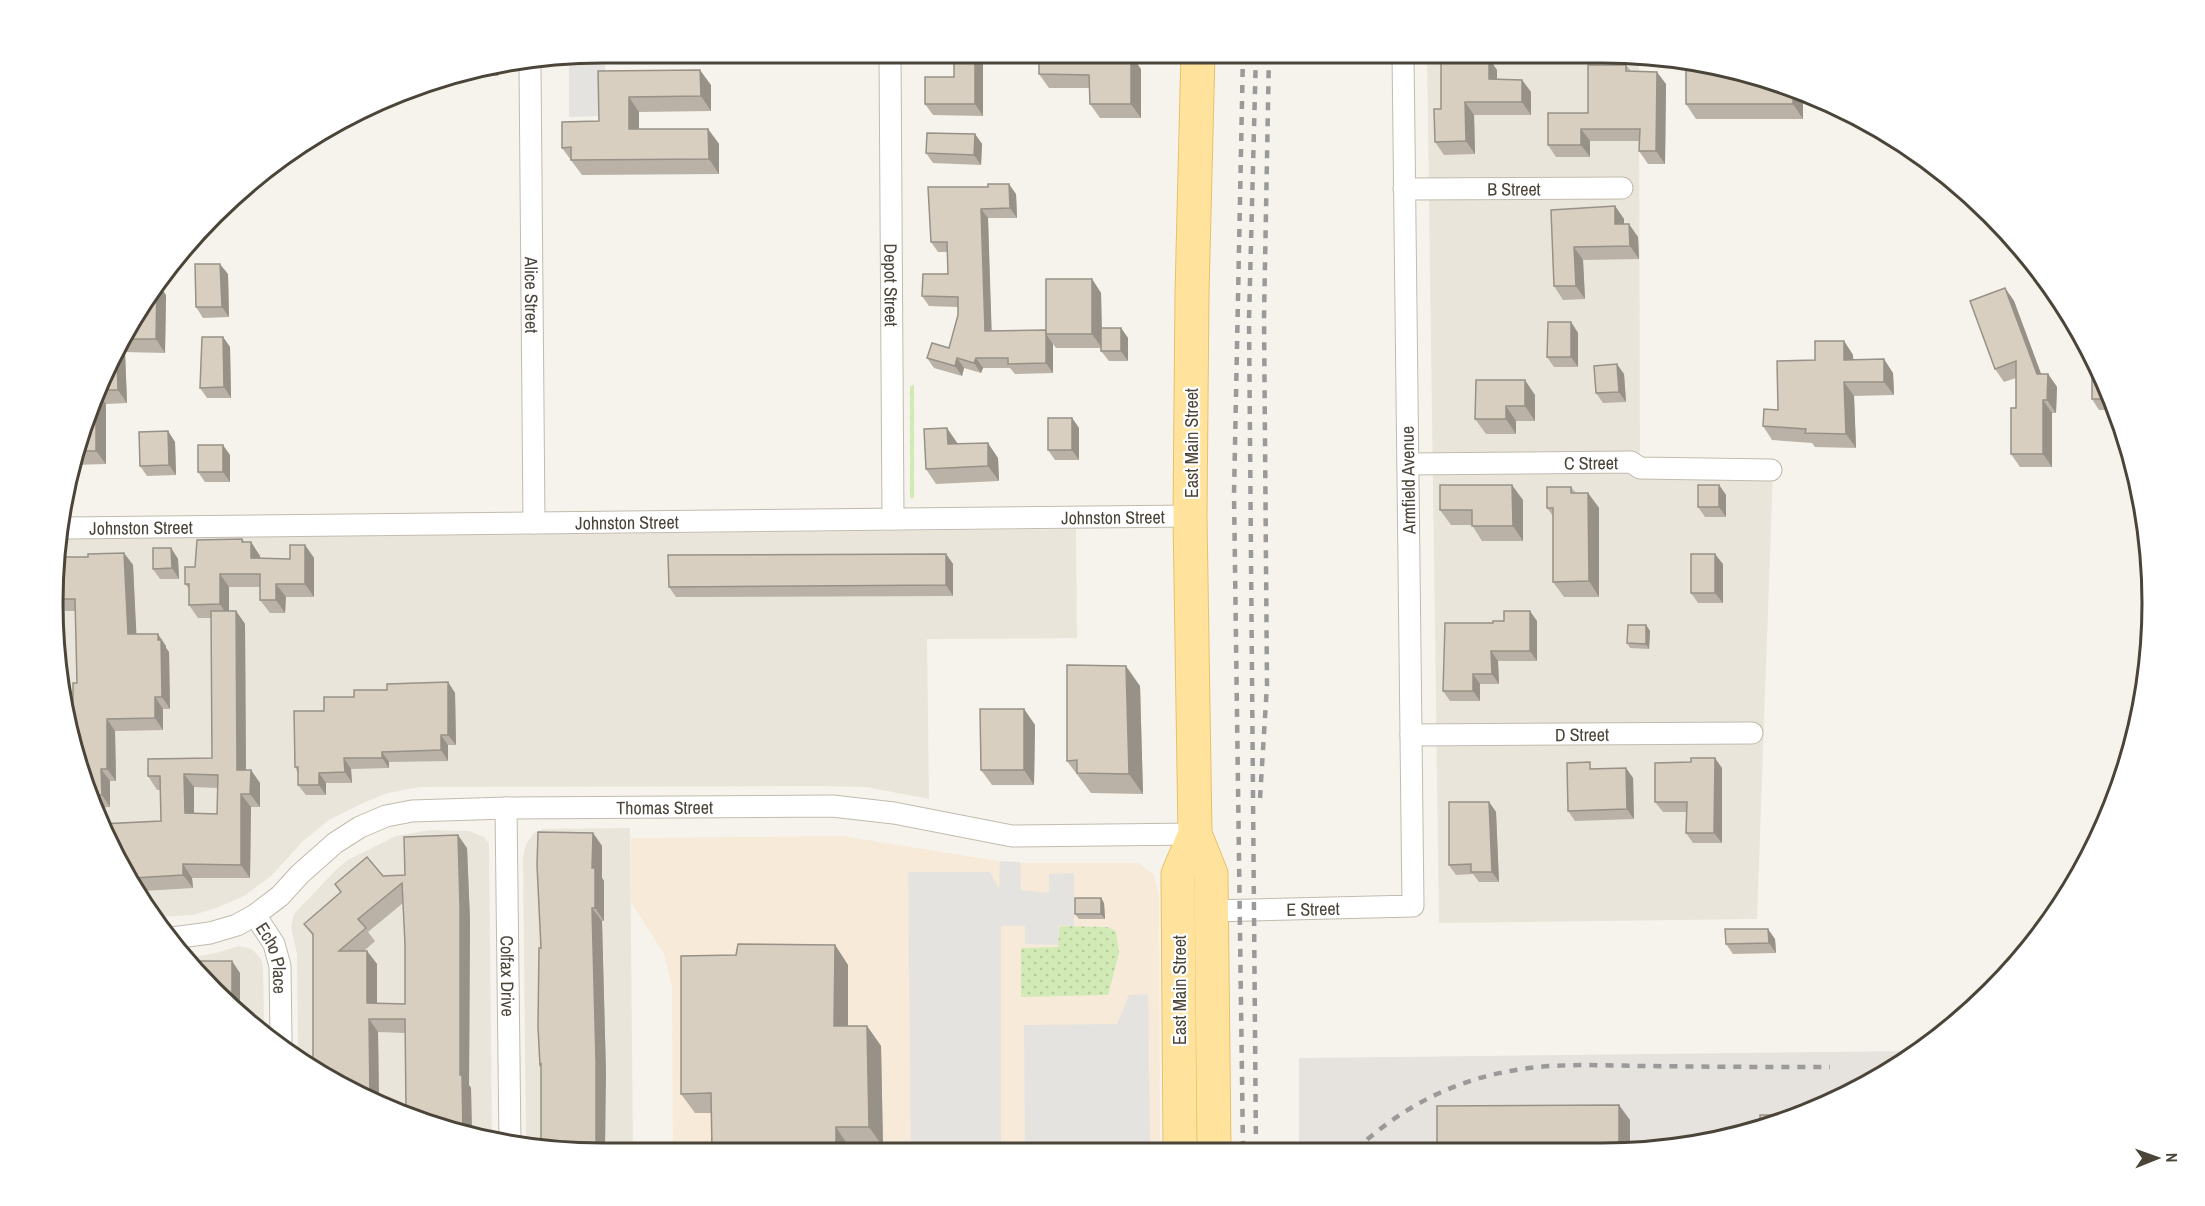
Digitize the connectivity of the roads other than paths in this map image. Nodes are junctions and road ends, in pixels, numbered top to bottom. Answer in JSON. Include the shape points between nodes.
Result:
{"nodes":[{"id":1,"x":890,"y":63,"type":"edge"},
{"id":2,"x":1198,"y":63,"type":"edge"},
{"id":3,"x":1403,"y":63,"type":"edge"},
{"id":4,"x":530,"y":68,"type":"edge"},
{"id":5,"x":1622,"y":188,"type":"dead end"},
{"id":6,"x":1404,"y":189,"type":"junction"},
{"id":7,"x":1408,"y":464,"type":"junction"},
{"id":8,"x":1771,"y":470,"type":"dead end"},
{"id":9,"x":1190,"y":516,"type":"junction"},
{"id":10,"x":894,"y":519,"type":"junction"},
{"id":11,"x":534,"y":523,"type":"junction"},
{"id":12,"x":69,"y":528,"type":"edge"},
{"id":13,"x":1752,"y":733,"type":"dead end"},
{"id":14,"x":1411,"y":735,"type":"junction"},
{"id":15,"x":506,"y":808,"type":"junction"},
{"id":16,"x":1195,"y":834,"type":"junction"},
{"id":17,"x":1413,"y":906,"type":"joint"},
{"id":18,"x":1211,"y":911,"type":"junction"},
{"id":19,"x":255,"y":915,"type":"junction"},
{"id":20,"x":179,"y":937,"type":"edge"},
{"id":21,"x":281,"y":1036,"type":"edge"},
{"id":22,"x":510,"y":1135,"type":"edge"},
{"id":23,"x":1180,"y":1143,"type":"edge"},
{"id":24,"x":1214,"y":1143,"type":"edge"}],
"edges":[{"from":1,"to":10,"type":"street","name":"Depot Street"},
{"from":2,"to":9,"type":"main road","name":"East Main Street"},
{"from":3,"to":6,"type":"street","name":"Armfield Avenue"},
{"from":4,"to":11,"type":"street","name":"Alice Street"},
{"from":5,"to":6,"type":"street","name":"B Street"},
{"from":6,"to":7,"type":"street","name":"Armfield Avenue"},
{"from":7,"to":8,"type":"street","name":"C Street","via":[[1632,462],[1640,468]]},
{"from":7,"to":14,"type":"street","name":"Armfield Avenue"},
{"from":9,"to":10,"type":"street","name":"Johnston Street"},
{"from":9,"to":16,"type":"main road","name":"East Main Street"},
{"from":10,"to":11,"type":"street","name":"Johnston Street"},
{"from":11,"to":12,"type":"street","name":"Johnston Street"},
{"from":13,"to":14,"type":"street","name":"D Street"},
{"from":14,"to":17,"type":"street","name":"Armfield Avenue"},
{"from":15,"to":16,"type":"street","name":"Thomas Street","via":[[832,806],[894,813],[1012,836]]},
{"from":15,"to":19,"type":"street","name":"Thomas Street","via":[[412,811],[386,816],[335,843],[280,897]]},
{"from":15,"to":22,"type":"street","name":"Colfax Drive"},
{"from":16,"to":18,"type":"main road","name":"East Main Street","via":[[1211,874]]},
{"from":16,"to":23,"type":"main road","name":"East Main Street","via":[[1178,874]]},
{"from":17,"to":18,"type":"street","name":"E Street"},
{"from":18,"to":24,"type":"main road","name":"East Main Street"},
{"from":19,"to":20,"type":"street","name":"Thomas Street","via":[[210,933]]},
{"from":19,"to":21,"type":"street","name":"Echo Place","via":[[274,944],[280,966]]}]}
